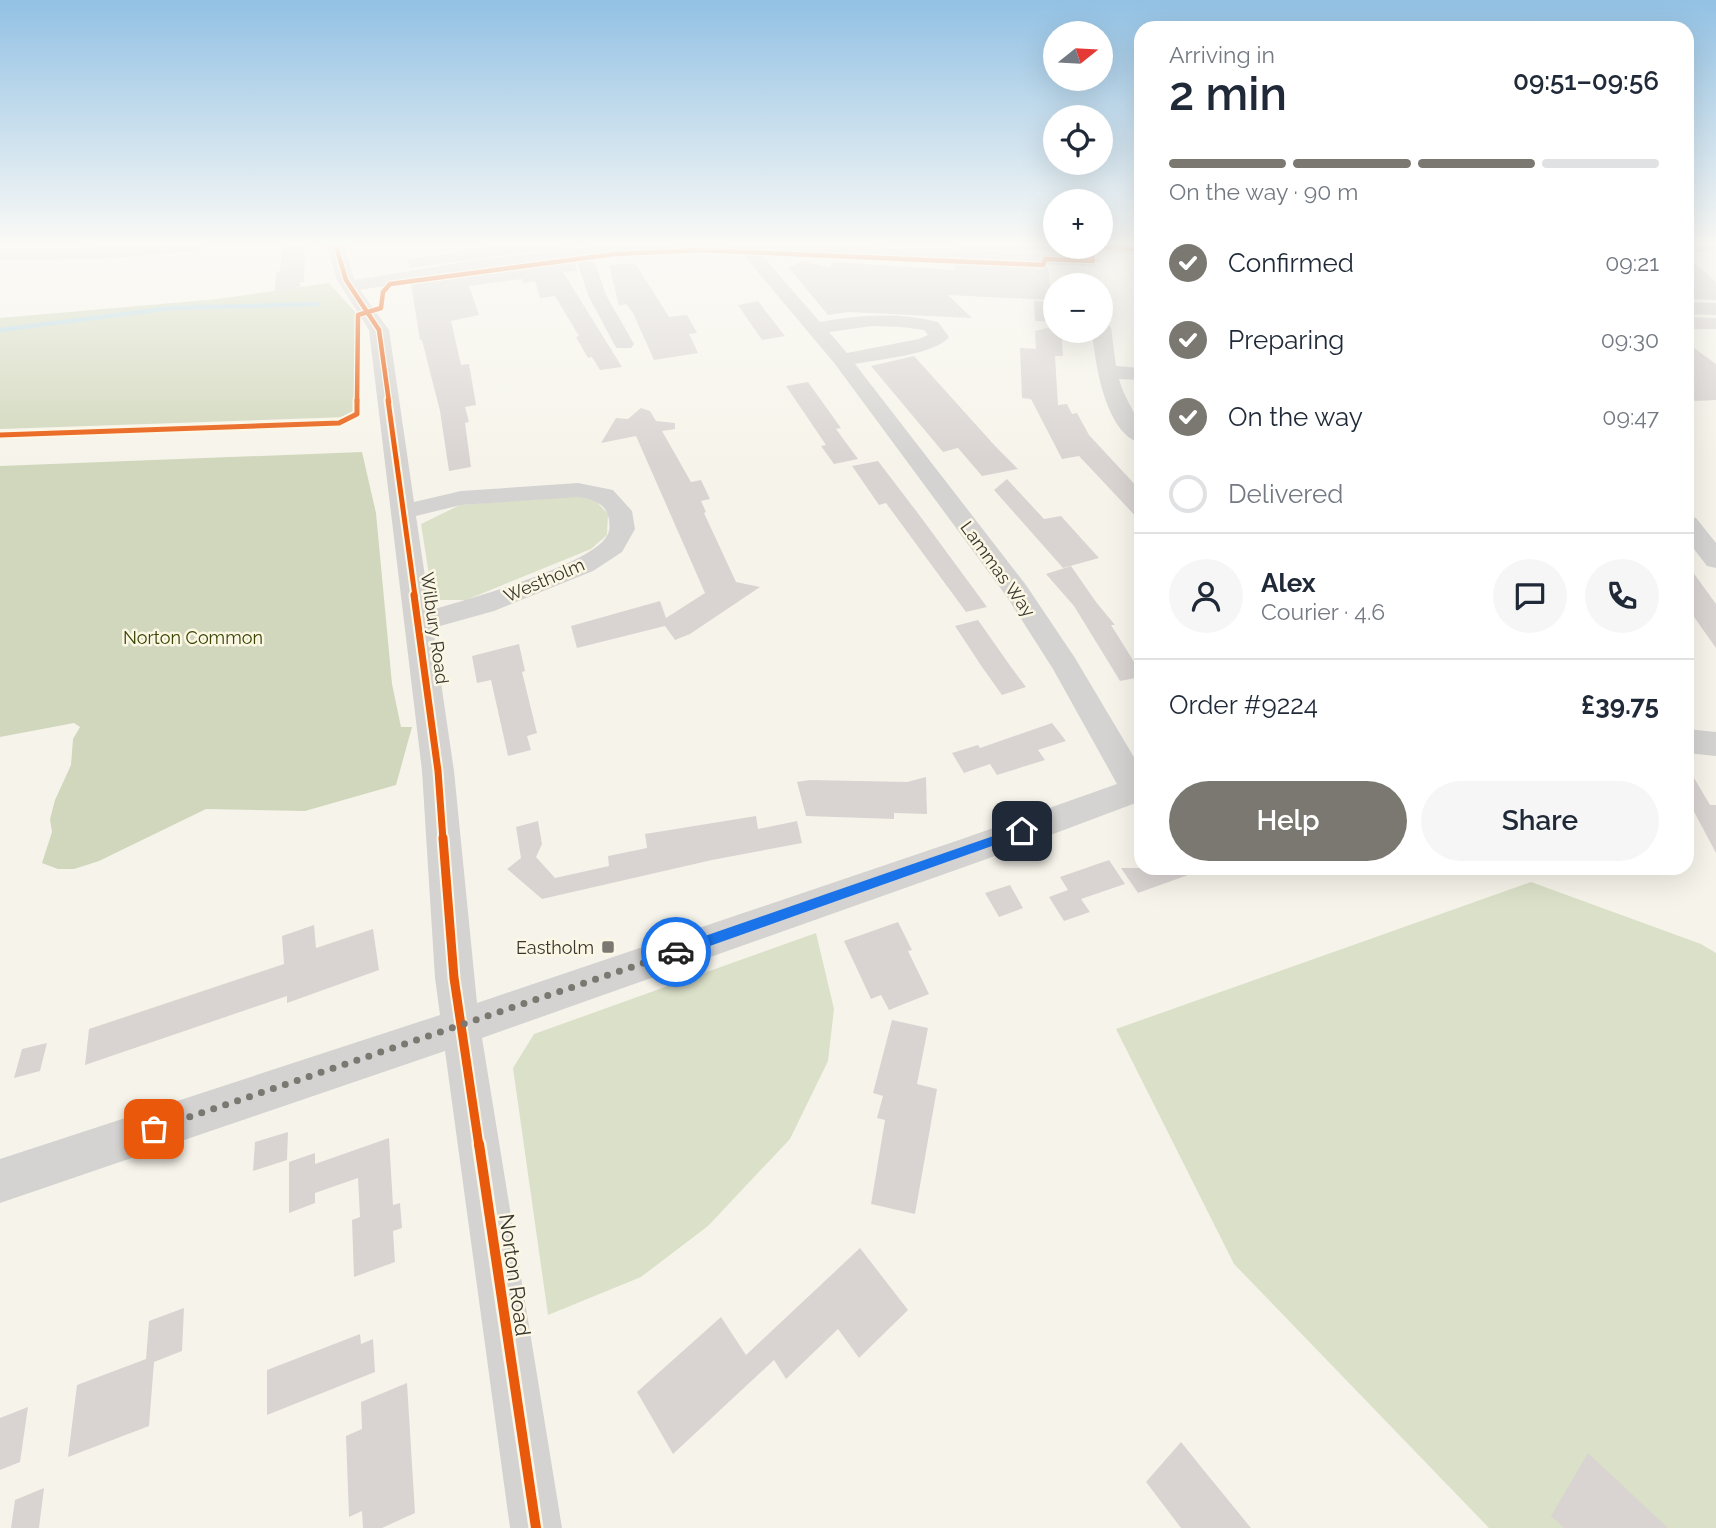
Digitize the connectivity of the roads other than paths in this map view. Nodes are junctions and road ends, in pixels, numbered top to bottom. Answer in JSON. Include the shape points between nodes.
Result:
{"nodes":[{"id":1,"x":370,"y":317,"type":"edge"},
{"id":2,"x":609,"y":317,"type":"edge"},
{"id":3,"x":803,"y":317,"type":"edge"},
{"id":4,"x":813,"y":329,"type":"junction"},
{"id":5,"x":1103,"y":343,"type":"edge"},
{"id":6,"x":624,"y":344,"type":"dead end"},
{"id":7,"x":842,"y":360,"type":"junction"},
{"id":8,"x":1107,"y":372,"type":"junction"},
{"id":9,"x":1134,"y":374,"type":"edge"},
{"id":10,"x":1134,"y":427,"type":"edge"},
{"id":11,"x":403,"y":512,"type":"junction"},
{"id":12,"x":1694,"y":532,"type":"edge"},
{"id":13,"x":1716,"y":560,"type":"edge"},
{"id":14,"x":419,"y":622,"type":"junction"},
{"id":15,"x":1694,"y":742,"type":"edge"},
{"id":16,"x":1716,"y":744,"type":"edge"},
{"id":17,"x":1134,"y":781,"type":"edge"},
{"id":18,"x":1134,"y":791,"type":"edge"},
{"id":19,"x":461,"y":1027,"type":"junction"},
{"id":20,"x":0,"y":1181,"type":"edge"},
{"id":21,"x":536,"y":1528,"type":"edge"}],
"edges":[{"from":1,"to":11,"type":"street","name":"Wilbury Road","via":[[379,330]]},
{"from":2,"to":6,"type":"street"},
{"from":3,"to":4,"type":"street","name":"Lammas Way"},
{"from":4,"to":7,"type":"street","name":"Lammas Way"},
{"from":4,"to":7,"type":"street","via":[[874,319],[913,321],[932,326],[939,337],[925,344]]},
{"from":5,"to":8,"type":"street"},
{"from":7,"to":17,"type":"street","name":"Lammas Way","via":[[1017,591]]},
{"from":8,"to":9,"type":"street"},
{"from":8,"to":10,"type":"street","via":[[1117,405]]},
{"from":11,"to":14,"type":"street","name":"Wilbury Road"},
{"from":11,"to":14,"type":"street","name":"Westholm","via":[[461,498],[578,490],[605,495],[620,511],[623,529],[613,546],[584,565],[484,605]]},
{"from":12,"to":13,"type":"street"},
{"from":14,"to":19,"type":"street","name":"Wilbury Road","via":[[438,771]]},
{"from":15,"to":16,"type":"street"},
{"from":18,"to":19,"type":"street"},
{"from":19,"to":20,"type":"street"},
{"from":19,"to":21,"type":"street","name":"Norton Road"}]}
